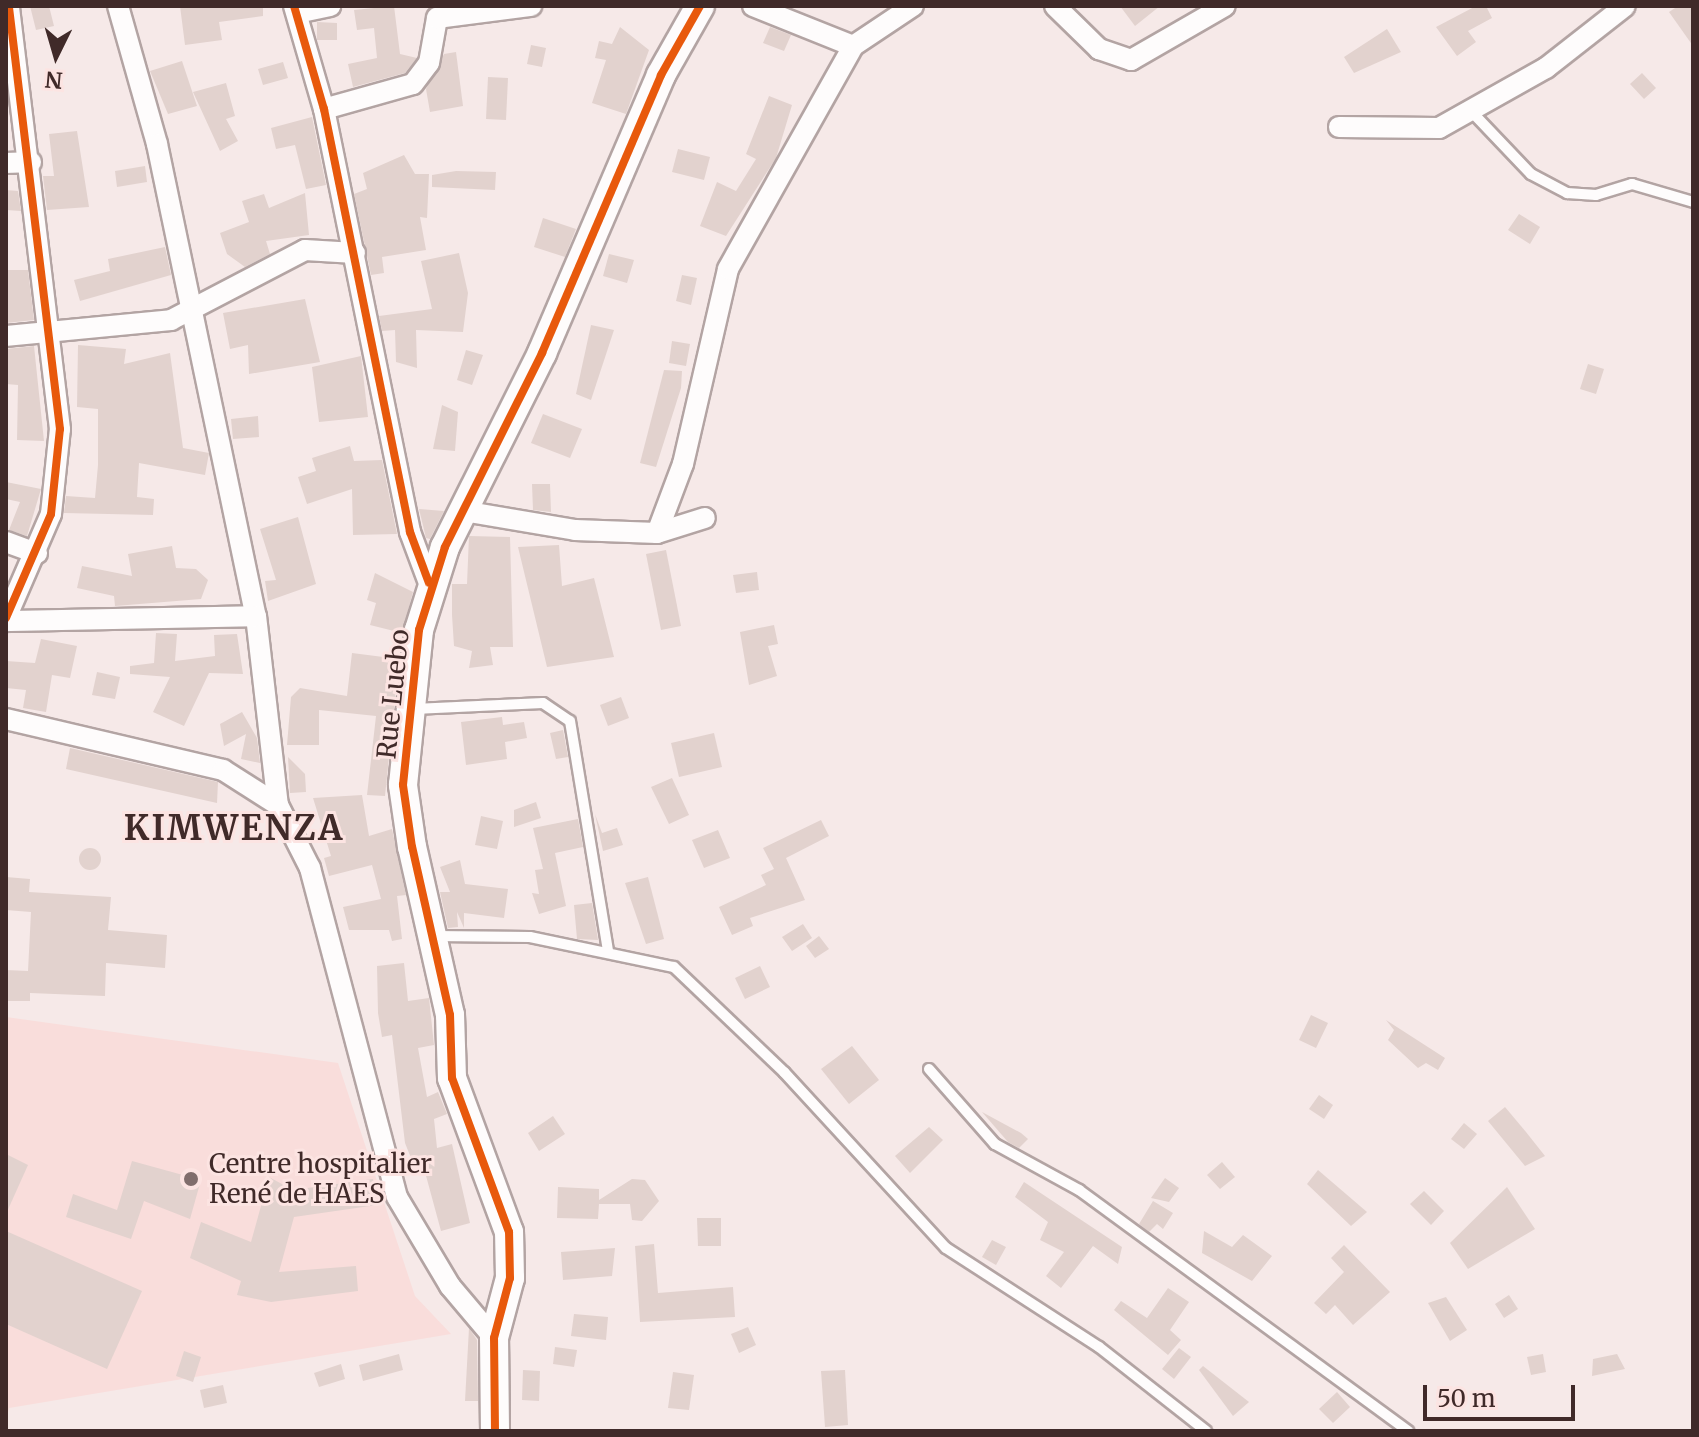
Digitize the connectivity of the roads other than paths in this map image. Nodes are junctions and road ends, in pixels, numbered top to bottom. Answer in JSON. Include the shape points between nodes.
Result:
{"nodes":[{"id":1,"x":9,"y":6,"type":"edge"},
{"id":2,"x":118,"y":6,"type":"edge"},
{"id":3,"x":330,"y":6,"type":"edge"},
{"id":4,"x":531,"y":6,"type":"edge"},
{"id":5,"x":700,"y":6,"type":"edge"},
{"id":6,"x":753,"y":6,"type":"edge"},
{"id":7,"x":913,"y":6,"type":"edge"},
{"id":8,"x":1055,"y":6,"type":"edge"},
{"id":9,"x":1225,"y":6,"type":"edge"},
{"id":10,"x":1625,"y":6,"type":"edge"},
{"id":11,"x":296,"y":10,"type":"edge"},
{"id":12,"x":853,"y":46,"type":"junction"},
{"id":13,"x":324,"y":109,"type":"junction"},
{"id":14,"x":1470,"y":110,"type":"junction"},
{"id":15,"x":1339,"y":127,"type":"dead end"},
{"id":16,"x":31,"y":162,"type":"junction"},
{"id":17,"x":6,"y":163,"type":"edge"},
{"id":18,"x":1693,"y":202,"type":"edge"},
{"id":19,"x":355,"y":253,"type":"junction"},
{"id":20,"x":191,"y":311,"type":"junction"},
{"id":21,"x":6,"y":336,"type":"edge"},
{"id":22,"x":47,"y":336,"type":"junction"},
{"id":23,"x":463,"y":511,"type":"junction"},
{"id":24,"x":705,"y":518,"type":"dead end"},
{"id":25,"x":657,"y":533,"type":"junction"},
{"id":26,"x":6,"y":542,"type":"edge"},
{"id":27,"x":37,"y":553,"type":"junction"},
{"id":28,"x":27,"y":582,"type":"junction"},
{"id":29,"x":429,"y":583,"type":"junction"},
{"id":30,"x":256,"y":616,"type":"junction"},
{"id":31,"x":6,"y":620,"type":"edge"},
{"id":32,"x":44,"y":620,"type":"junction"},
{"id":33,"x":411,"y":709,"type":"junction"},
{"id":34,"x":6,"y":719,"type":"edge"},
{"id":35,"x":278,"y":805,"type":"junction"},
{"id":36,"x":429,"y":936,"type":"junction"},
{"id":37,"x":608,"y":950,"type":"junction"},
{"id":38,"x":929,"y":1069,"type":"dead end"},
{"id":39,"x":494,"y":1338,"type":"junction"},
{"id":40,"x":495,"y":1431,"type":"edge"},
{"id":41,"x":1206,"y":1431,"type":"edge"},
{"id":42,"x":1408,"y":1431,"type":"edge"}],
"edges":[{"from":1,"to":16,"type":"street"},
{"from":2,"to":20,"type":"street","via":[[157,144]]},
{"from":3,"to":11,"type":"street"},
{"from":4,"to":13,"type":"street","via":[[437,18],[429,63],[413,84]]},
{"from":5,"to":23,"type":"street","name":"Rue Luebo","via":[[661,75],[542,353]]},
{"from":6,"to":12,"type":"street"},
{"from":7,"to":12,"type":"street"},
{"from":8,"to":9,"type":"street","via":[[1099,49],[1131,60]]},
{"from":10,"to":14,"type":"street","via":[[1559,59]]},
{"from":11,"to":13,"type":"street"},
{"from":12,"to":25,"type":"street","via":[[728,269],[683,464]]},
{"from":13,"to":19,"type":"street"},
{"from":14,"to":15,"type":"street","via":[[1419,132]]},
{"from":14,"to":18,"type":"lane","via":[[1531,174],[1567,193],[1596,195],[1632,184]]},
{"from":16,"to":17,"type":"street"},
{"from":16,"to":22,"type":"street"},
{"from":19,"to":20,"type":"street","via":[[305,250]]},
{"from":19,"to":29,"type":"street","via":[[410,532]]},
{"from":20,"to":22,"type":"street"},
{"from":20,"to":30,"type":"street"},
{"from":21,"to":22,"type":"street"},
{"from":22,"to":27,"type":"street","via":[[60,429],[51,514]]},
{"from":23,"to":25,"type":"street","via":[[546,527]]},
{"from":23,"to":29,"type":"street","name":"Rue Luebo"},
{"from":24,"to":25,"type":"street"},
{"from":26,"to":27,"type":"street"},
{"from":27,"to":28,"type":"street"},
{"from":28,"to":31,"type":"street"},
{"from":28,"to":32,"type":"street"},
{"from":29,"to":33,"type":"street","name":"Rue Luebo"},
{"from":30,"to":32,"type":"street"},
{"from":30,"to":35,"type":"street"},
{"from":31,"to":32,"type":"street"},
{"from":33,"to":36,"type":"street","name":"Rue Luebo","via":[[403,785]]},
{"from":33,"to":37,"type":"lane","via":[[543,703],[570,721]]},
{"from":34,"to":35,"type":"street","via":[[214,767]]},
{"from":35,"to":39,"type":"street","via":[[310,868],[397,1197],[450,1286]]},
{"from":36,"to":37,"type":"lane","via":[[530,937]]},
{"from":36,"to":39,"type":"street","name":"Rue Luebo","via":[[450,1015],[452,1078],[509,1232],[510,1278]]},
{"from":37,"to":41,"type":"lane","via":[[674,967],[695,981],[946,1248],[1099,1347]]},
{"from":38,"to":42,"type":"lane","via":[[995,1144],[1079,1190]]},
{"from":39,"to":40,"type":"street","name":"Rue Luebo"}]}
